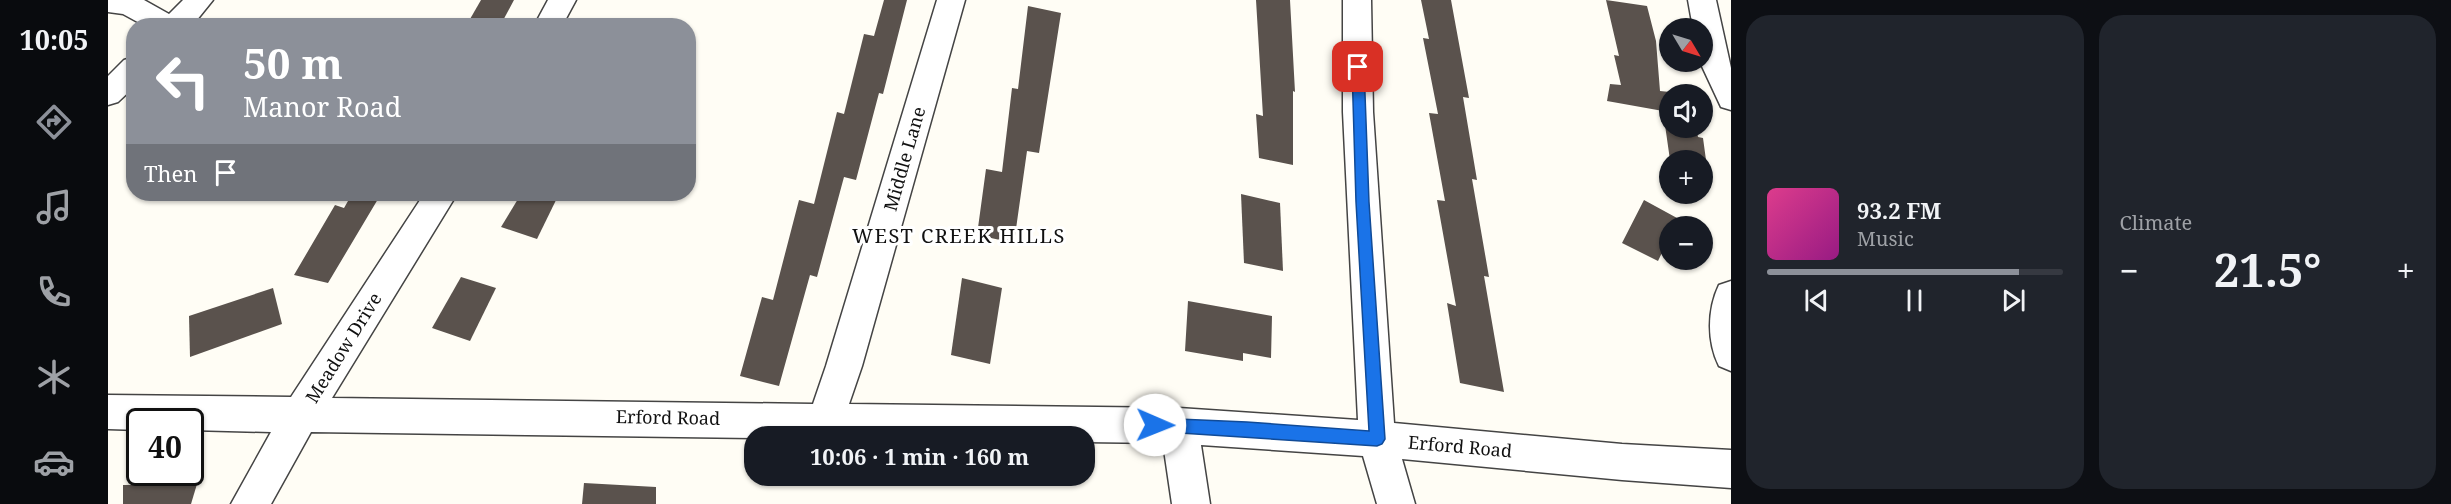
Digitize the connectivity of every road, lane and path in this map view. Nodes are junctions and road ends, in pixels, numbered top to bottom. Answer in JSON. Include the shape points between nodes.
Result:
{"nodes":[{"id":1,"x":199,"y":0,"type":"edge"},
{"id":2,"x":562,"y":0,"type":"edge"},
{"id":3,"x":951,"y":0,"type":"edge"},
{"id":4,"x":1357,"y":0,"type":"edge"},
{"id":5,"x":1702,"y":0,"type":"edge"},
{"id":6,"x":108,"y":2,"type":"edge"},
{"id":7,"x":155,"y":18,"type":"edge"},
{"id":8,"x":182,"y":18,"type":"edge"},
{"id":9,"x":552,"y":18,"type":"edge"},
{"id":10,"x":126,"y":76,"type":"edge"},
{"id":11,"x":108,"y":94,"type":"edge"},
{"id":12,"x":1731,"y":99,"type":"edge"},
{"id":13,"x":437,"y":201,"type":"edge"},
{"id":14,"x":1731,"y":296,"type":"edge"},
{"id":15,"x":1731,"y":355,"type":"edge"},
{"id":16,"x":108,"y":412,"type":"edge"},
{"id":17,"x":302,"y":414,"type":"junction"},
{"id":18,"x":825,"y":420,"type":"junction"},
{"id":19,"x":1179,"y":426,"type":"junction"},
{"id":20,"x":1377,"y":439,"type":"junction"},
{"id":21,"x":1731,"y":469,"type":"edge"},
{"id":22,"x":250,"y":504,"type":"edge"},
{"id":23,"x":1191,"y":504,"type":"edge"},
{"id":24,"x":1396,"y":504,"type":"edge"}],
"edges":[{"from":1,"to":8,"type":"street"},
{"from":2,"to":9,"type":"street"},
{"from":3,"to":18,"type":"street","name":"Middle Lane"},
{"from":4,"to":20,"type":"street","via":[[1358,112]]},
{"from":5,"to":12,"type":"street","via":[[1712,60]]},
{"from":6,"to":7,"type":"street"},
{"from":10,"to":11,"type":"street"},
{"from":13,"to":17,"type":"street","name":"Meadow Drive"},
{"from":14,"to":15,"type":"street","via":[[1726,316]]},
{"from":16,"to":17,"type":"street","name":"Erford Road"},
{"from":17,"to":18,"type":"street","name":"Erford Road"},
{"from":17,"to":22,"type":"street","name":"Meadow Drive"},
{"from":18,"to":19,"type":"street","name":"Erford Road"},
{"from":19,"to":20,"type":"street","name":"Erford Road"},
{"from":19,"to":23,"type":"street"},
{"from":20,"to":21,"type":"street","name":"Erford Road"},
{"from":20,"to":24,"type":"street"}]}
